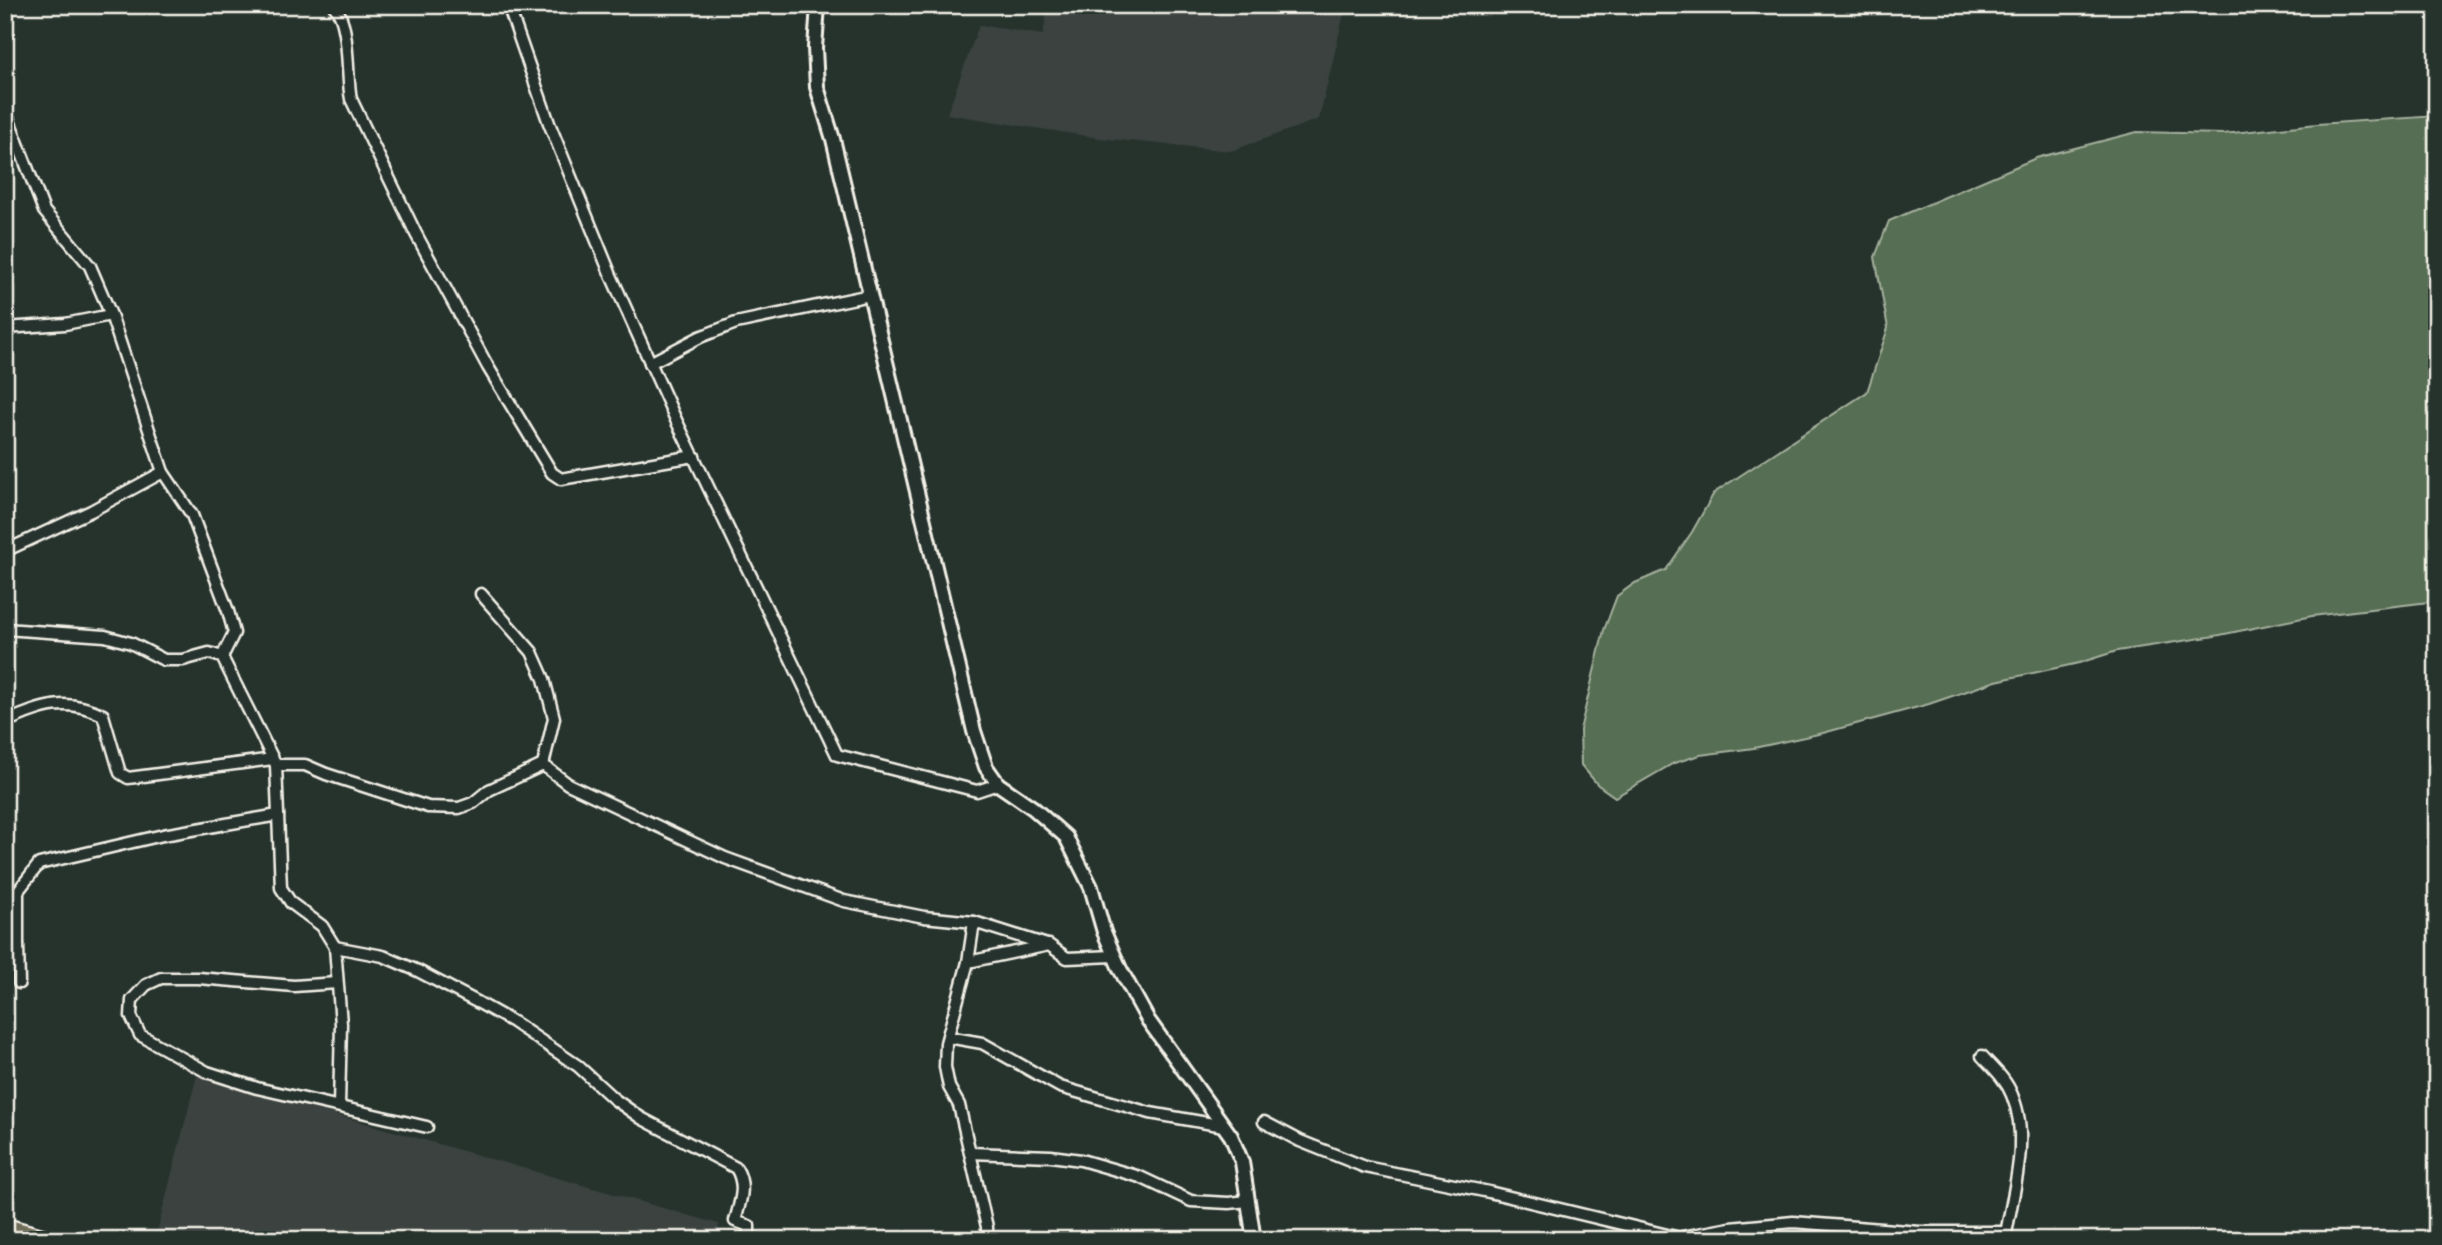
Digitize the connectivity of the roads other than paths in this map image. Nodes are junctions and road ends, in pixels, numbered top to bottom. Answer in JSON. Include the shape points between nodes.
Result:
{"nodes":[{"id":1,"x":333,"y":5,"type":"edge"},
{"id":2,"x":508,"y":5,"type":"edge"},
{"id":3,"x":818,"y":5,"type":"edge"},
{"id":4,"x":5,"y":110,"type":"edge"},
{"id":5,"x":870,"y":295,"type":"junction"},
{"id":6,"x":111,"y":315,"type":"junction"},
{"id":7,"x":5,"y":328,"type":"edge"},
{"id":8,"x":650,"y":362,"type":"junction"},
{"id":9,"x":694,"y":456,"type":"junction"},
{"id":10,"x":163,"y":472,"type":"junction"},
{"id":11,"x":5,"y":551,"type":"edge"},
{"id":12,"x":481,"y":594,"type":"dead end"},
{"id":13,"x":5,"y":629,"type":"edge"},
{"id":14,"x":222,"y":657,"type":"junction"},
{"id":15,"x":5,"y":722,"type":"edge"},
{"id":16,"x":275,"y":762,"type":"junction"},
{"id":17,"x":543,"y":765,"type":"junction"},
{"id":18,"x":998,"y":784,"type":"junction"},
{"id":19,"x":278,"y":815,"type":"junction"},
{"id":20,"x":974,"y":922,"type":"junction"},
{"id":21,"x":5,"y":943,"type":"edge"},
{"id":22,"x":18,"y":944,"type":"junction"},
{"id":23,"x":1049,"y":945,"type":"junction"},
{"id":24,"x":335,"y":947,"type":"junction"},
{"id":25,"x":1115,"y":956,"type":"junction"},
{"id":26,"x":968,"y":962,"type":"junction"},
{"id":27,"x":337,"y":983,"type":"junction"},
{"id":28,"x":19,"y":984,"type":"dead end"},
{"id":29,"x":948,"y":1037,"type":"junction"},
{"id":30,"x":1982,"y":1056,"type":"dead end"},
{"id":31,"x":339,"y":1106,"type":"junction"},
{"id":32,"x":1264,"y":1122,"type":"dead end"},
{"id":33,"x":1224,"y":1126,"type":"junction"},
{"id":34,"x":427,"y":1127,"type":"dead end"},
{"id":35,"x":970,"y":1153,"type":"junction"},
{"id":36,"x":1248,"y":1201,"type":"junction"},
{"id":37,"x":5,"y":1227,"type":"edge"},
{"id":38,"x":2006,"y":1236,"type":"edge"},
{"id":39,"x":1685,"y":1238,"type":"edge"},
{"id":40,"x":52,"y":1240,"type":"edge"},
{"id":41,"x":749,"y":1240,"type":"edge"},
{"id":42,"x":987,"y":1240,"type":"edge"},
{"id":43,"x":1254,"y":1240,"type":"edge"}],
"edges":[{"from":1,"to":9,"type":"street","via":[[341,14],[351,99],[416,234],[552,473],[561,479]]},
{"from":2,"to":8,"type":"street","via":[[549,123]]},
{"from":3,"to":5,"type":"street","via":[[817,87]]},
{"from":4,"to":6,"type":"street","via":[[44,211],[90,266]]},
{"from":5,"to":8,"type":"street","via":[[736,323]]},
{"from":5,"to":18,"type":"street","via":[[974,730],[986,767]]},
{"from":6,"to":7,"type":"street"},
{"from":6,"to":10,"type":"street"},
{"from":8,"to":9,"type":"street"},
{"from":9,"to":18,"type":"street","via":[[837,755],[977,791]]},
{"from":10,"to":11,"type":"street"},
{"from":10,"to":14,"type":"street","via":[[192,515],[228,611],[234,633]]},
{"from":12,"to":17,"type":"street","via":[[532,652],[544,679],[554,718]]},
{"from":13,"to":14,"type":"street","via":[[105,636],[164,660],[209,653]]},
{"from":14,"to":16,"type":"street"},
{"from":15,"to":16,"type":"street","via":[[45,706],[68,703],[89,707],[103,715],[120,773],[128,778]]},
{"from":16,"to":17,"type":"street","via":[[305,765],[428,807],[459,808]]},
{"from":16,"to":19,"type":"street"},
{"from":17,"to":20,"type":"street","via":[[568,784],[725,858],[844,901]]},
{"from":18,"to":25,"type":"street","via":[[1066,837],[1091,887]]},
{"from":19,"to":22,"type":"street","via":[[163,835],[39,864],[18,891]]},
{"from":19,"to":24,"type":"street","via":[[281,888],[291,903],[322,926]]},
{"from":20,"to":23,"type":"street"},
{"from":20,"to":26,"type":"street"},
{"from":21,"to":22,"type":"street"},
{"from":22,"to":28,"type":"street"},
{"from":23,"to":25,"type":"street","via":[[1067,958]]},
{"from":23,"to":26,"type":"street"},
{"from":24,"to":27,"type":"street"},
{"from":24,"to":41,"type":"street","via":[[383,956],[502,1016],[578,1066],[641,1118],[736,1167],[744,1189],[735,1221],[749,1226]]},
{"from":25,"to":33,"type":"street","via":[[1147,1020]]},
{"from":26,"to":29,"type":"street"},
{"from":27,"to":31,"type":"street"},
{"from":27,"to":31,"type":"street","via":[[294,986],[161,978],[132,1000],[131,1016],[140,1035],[207,1072]]},
{"from":29,"to":33,"type":"street","via":[[982,1043],[1060,1087],[1150,1113]]},
{"from":29,"to":35,"type":"street","via":[[945,1067],[949,1087],[960,1105]]},
{"from":30,"to":38,"type":"street","via":[[2012,1094],[2020,1123]]},
{"from":31,"to":34,"type":"street"},
{"from":32,"to":39,"type":"street","via":[[1365,1167]]},
{"from":33,"to":36,"type":"street","via":[[1242,1162]]},
{"from":35,"to":36,"type":"street","via":[[1081,1160],[1140,1177],[1191,1202]]},
{"from":35,"to":42,"type":"street"},
{"from":36,"to":43,"type":"street"},
{"from":37,"to":40,"type":"highway"},
{"from":38,"to":39,"type":"street","via":[[1793,1222],[1730,1227]]}]}
